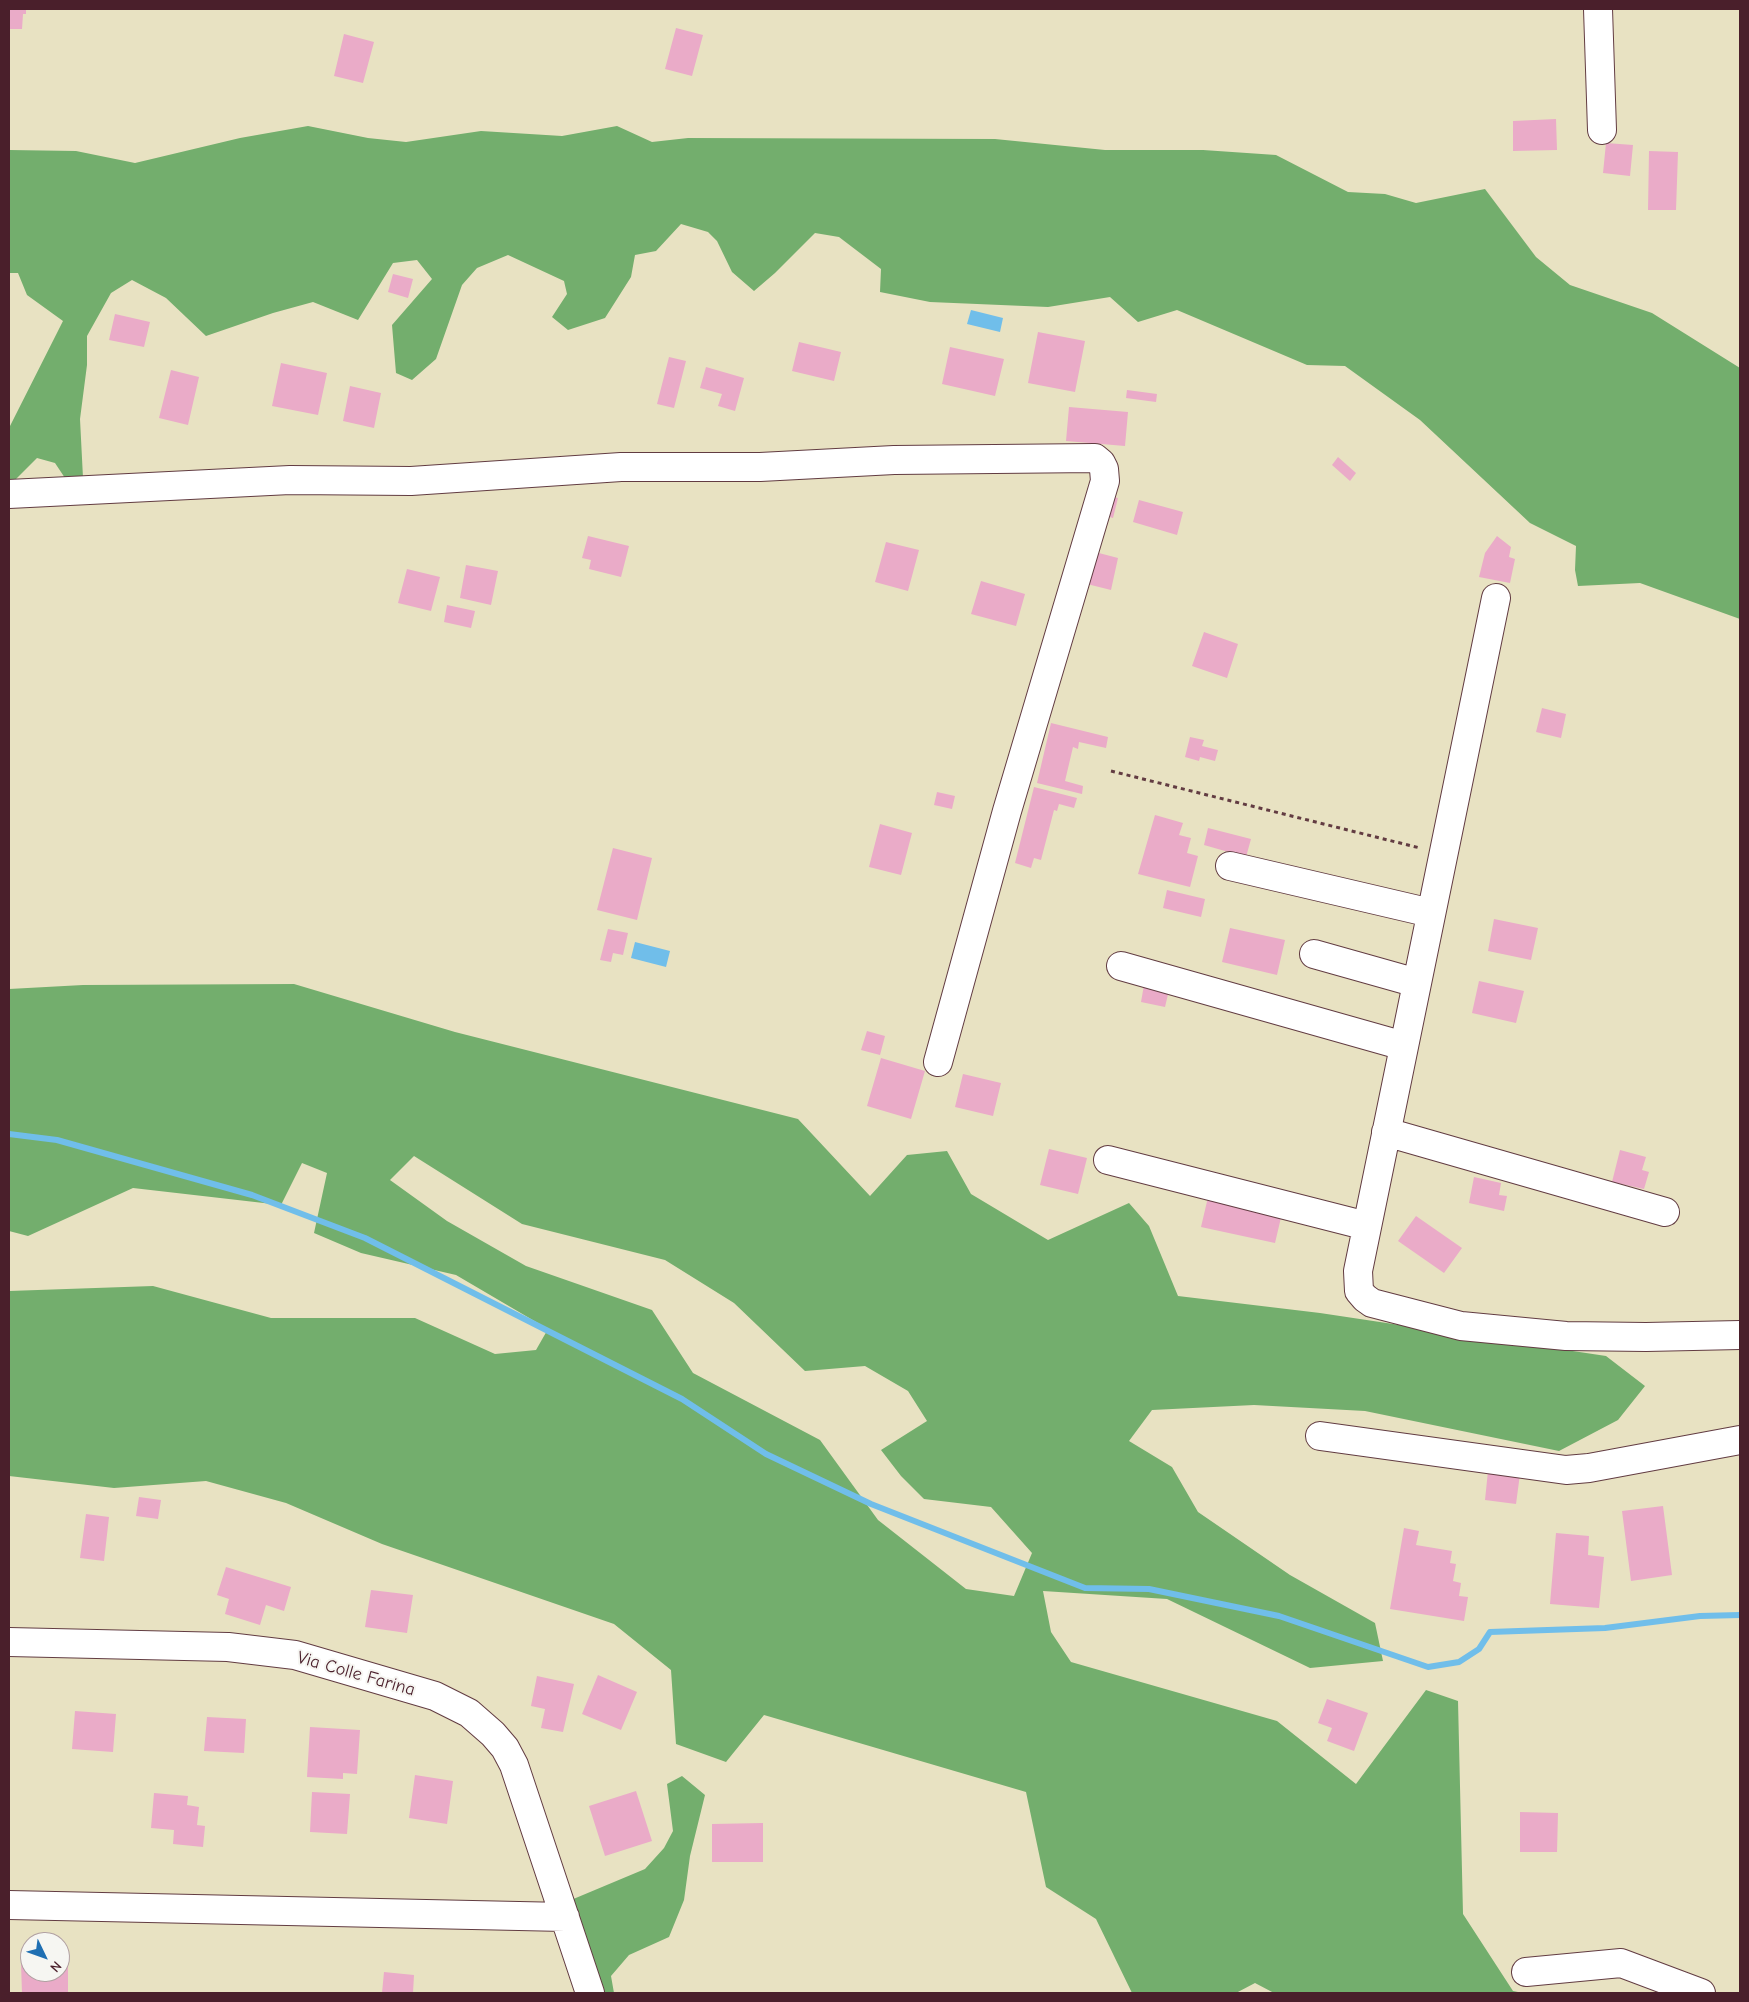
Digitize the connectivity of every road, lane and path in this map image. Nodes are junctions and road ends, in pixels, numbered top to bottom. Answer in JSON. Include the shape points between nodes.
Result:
{"nodes":[{"id":1,"x":1598,"y":9,"type":"edge"},
{"id":2,"x":1602,"y":130,"type":"dead end"},
{"id":3,"x":9,"y":494,"type":"edge"},
{"id":4,"x":1496,"y":598,"type":"dead end"},
{"id":5,"x":1111,"y":771,"type":"dead end"},
{"id":6,"x":1443,"y":854,"type":"junction"},
{"id":7,"x":1230,"y":866,"type":"dead end"},
{"id":8,"x":1431,"y":913,"type":"junction"},
{"id":9,"x":1314,"y":954,"type":"dead end"},
{"id":10,"x":1121,"y":966,"type":"dead end"},
{"id":11,"x":1417,"y":983,"type":"junction"},
{"id":12,"x":1404,"y":1046,"type":"junction"},
{"id":13,"x":938,"y":1062,"type":"dead end"},
{"id":14,"x":1386,"y":1132,"type":"junction"},
{"id":15,"x":1108,"y":1160,"type":"dead end"},
{"id":16,"x":1665,"y":1212,"type":"dead end"},
{"id":17,"x":1367,"y":1226,"type":"junction"},
{"id":18,"x":1740,"y":1335,"type":"edge"},
{"id":19,"x":1320,"y":1436,"type":"dead end"},
{"id":20,"x":1740,"y":1440,"type":"edge"},
{"id":21,"x":9,"y":1642,"type":"edge"},
{"id":22,"x":9,"y":1905,"type":"edge"},
{"id":23,"x":565,"y":1917,"type":"junction"},
{"id":24,"x":1526,"y":1972,"type":"dead end"},
{"id":25,"x":590,"y":1993,"type":"edge"},
{"id":26,"x":1701,"y":1993,"type":"edge"}],
"edges":[{"from":1,"to":2,"type":"street"},
{"from":3,"to":13,"type":"street","via":[[290,480],[411,481],[621,467],[760,467],[894,460],[1095,458],[1104,469],[1104,481],[1007,811]]},
{"from":4,"to":6,"type":"street"},
{"from":5,"to":6,"type":"path"},
{"from":6,"to":8,"type":"street"},
{"from":7,"to":8,"type":"street"},
{"from":8,"to":11,"type":"street"},
{"from":9,"to":11,"type":"street"},
{"from":10,"to":12,"type":"street"},
{"from":11,"to":12,"type":"street"},
{"from":12,"to":14,"type":"street"},
{"from":14,"to":16,"type":"street"},
{"from":14,"to":17,"type":"street"},
{"from":15,"to":17,"type":"street"},
{"from":17,"to":18,"type":"street","via":[[1357,1279],[1362,1295],[1372,1303],[1461,1326],[1566,1336]]},
{"from":19,"to":20,"type":"street","via":[[1566,1470]]},
{"from":21,"to":23,"type":"street","name":"Via Colle Farina","via":[[260,1650],[295,1655],[447,1701],[482,1723],[505,1748],[519,1778]]},
{"from":22,"to":23,"type":"street"},
{"from":23,"to":25,"type":"street","name":"Via Colle Farina"},
{"from":24,"to":26,"type":"street","via":[[1622,1963]]}]}
